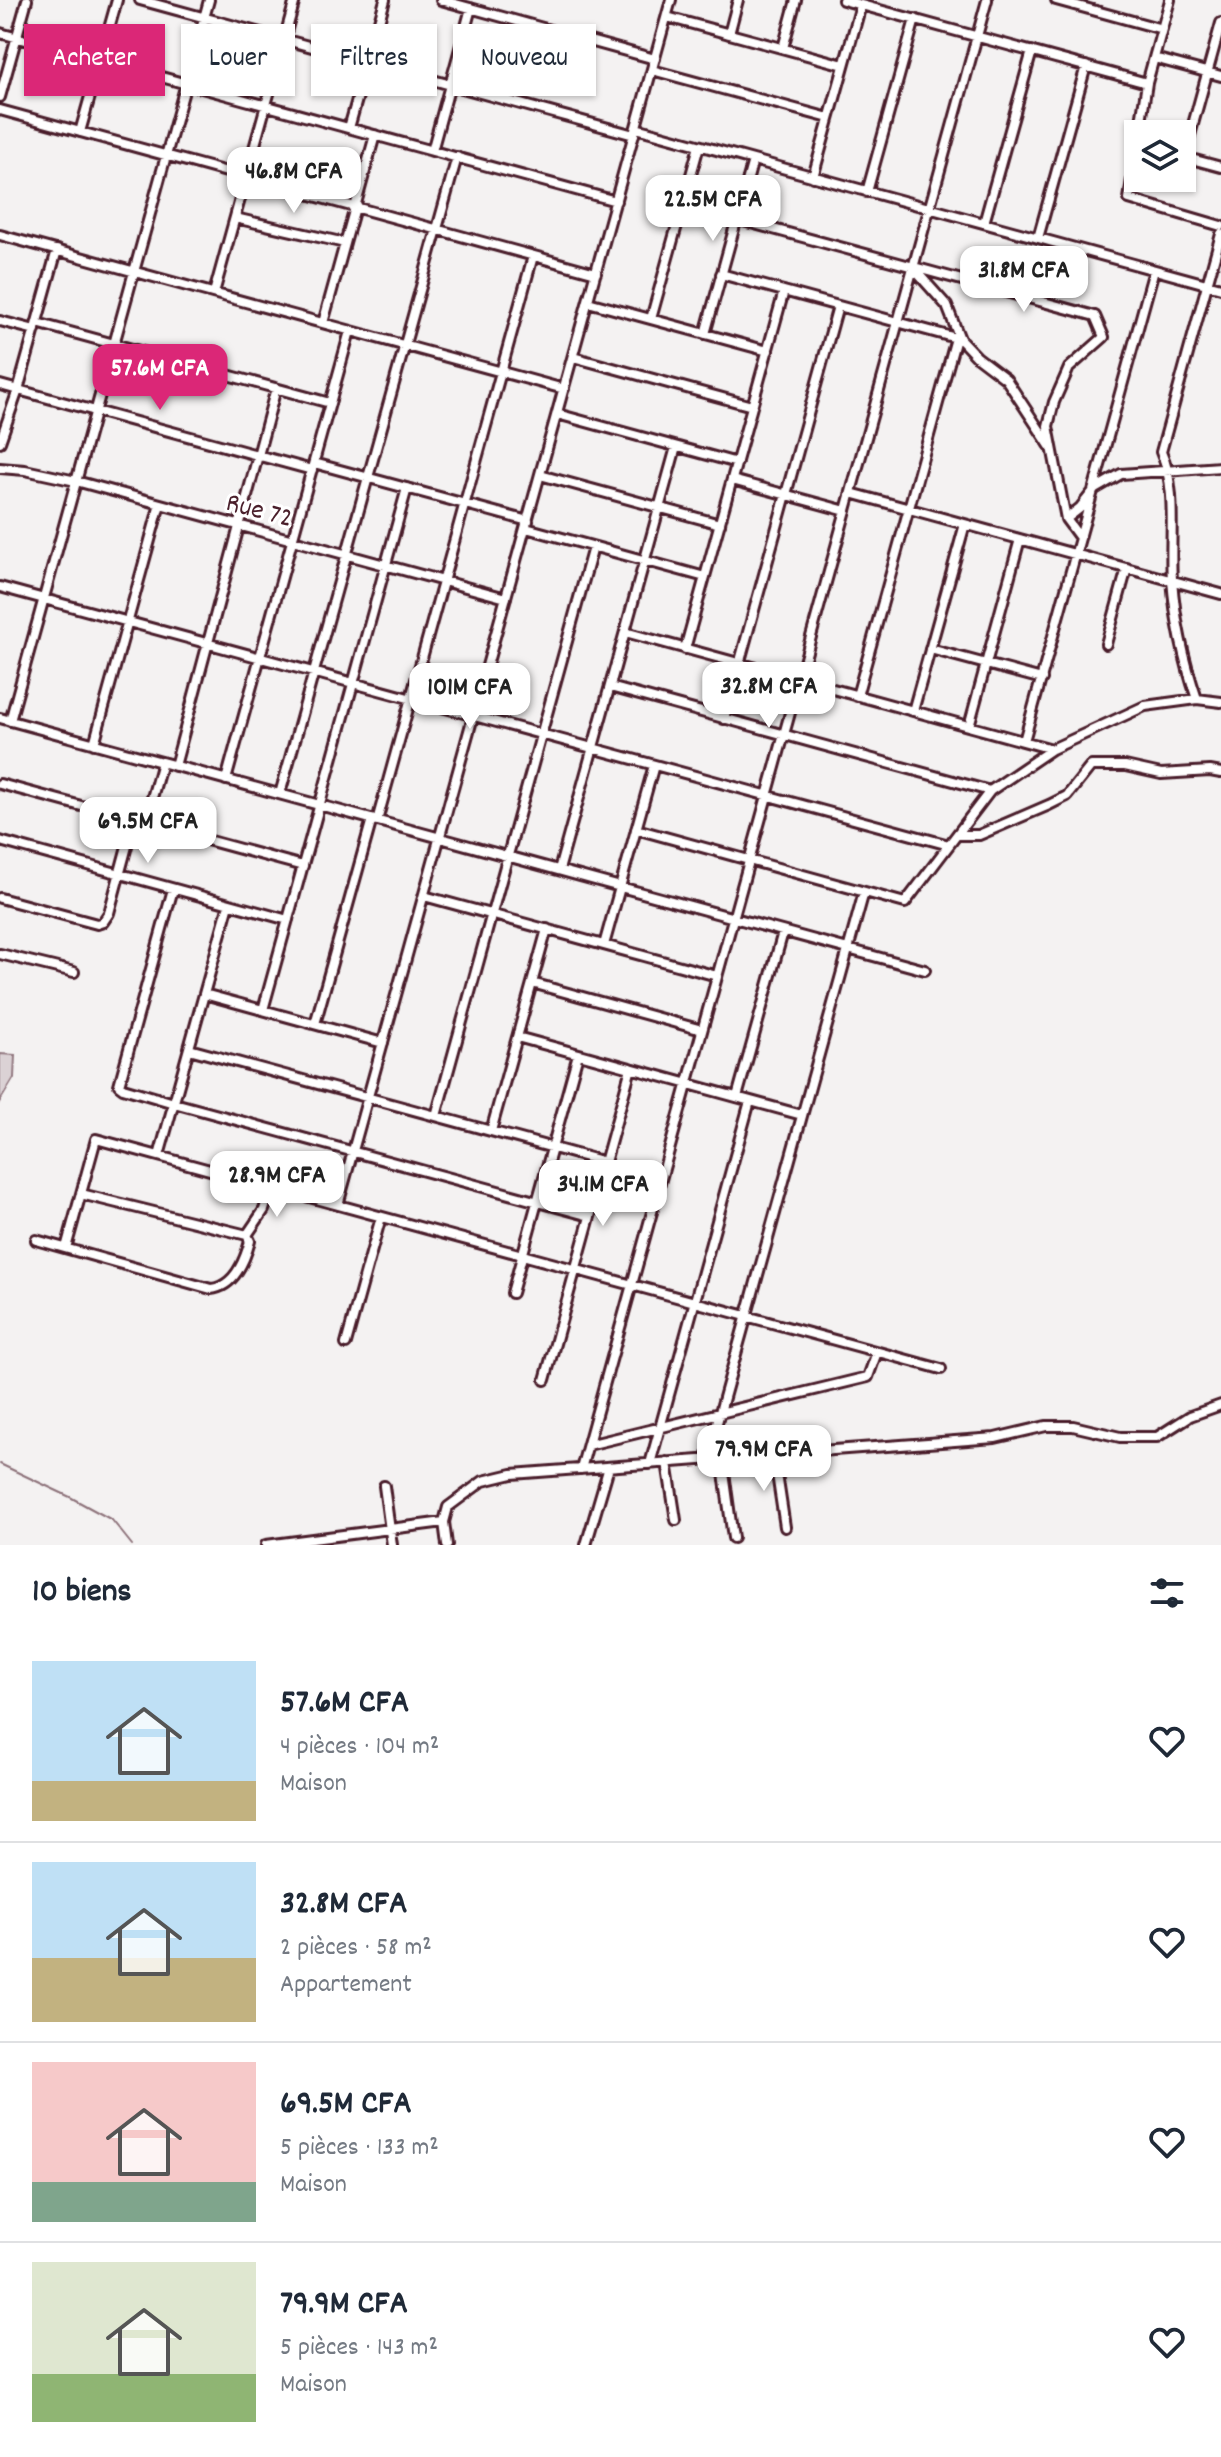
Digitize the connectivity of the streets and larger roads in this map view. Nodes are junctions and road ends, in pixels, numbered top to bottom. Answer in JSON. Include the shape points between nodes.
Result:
{"nodes":[{"id":1,"x":27,"y":0,"type":"edge"},
{"id":2,"x":117,"y":0,"type":"edge"},
{"id":3,"x":140,"y":0,"type":"edge"},
{"id":4,"x":209,"y":0,"type":"edge"},
{"id":5,"x":295,"y":0,"type":"edge"},
{"id":6,"x":385,"y":0,"type":"edge"},
{"id":7,"x":441,"y":0,"type":"edge"},
{"id":8,"x":671,"y":0,"type":"edge"},
{"id":9,"x":738,"y":0,"type":"edge"},
{"id":10,"x":796,"y":0,"type":"edge"},
{"id":11,"x":843,"y":0,"type":"edge"},
{"id":12,"x":987,"y":0,"type":"edge"},
{"id":13,"x":1056,"y":0,"type":"edge"},
{"id":14,"x":1170,"y":0,"type":"edge"},
{"id":15,"x":861,"y":5,"type":"junction"},
{"id":16,"x":471,"y":8,"type":"junction"},
{"id":17,"x":204,"y":17,"type":"junction"},
{"id":18,"x":667,"y":17,"type":"junction"},
{"id":19,"x":915,"y":19,"type":"junction"},
{"id":20,"x":1221,"y":23,"type":"edge"},
{"id":21,"x":110,"y":24,"type":"edge"},
{"id":22,"x":202,"y":24,"type":"edge"},
{"id":23,"x":230,"y":24,"type":"edge"},
{"id":24,"x":289,"y":24,"type":"edge"},
{"id":25,"x":378,"y":24,"type":"edge"},
{"id":26,"x":1162,"y":29,"type":"junction"},
{"id":27,"x":0,"y":33,"type":"edge"},
{"id":28,"x":729,"y":34,"type":"junction"},
{"id":29,"x":977,"y":36,"type":"junction"},
{"id":30,"x":16,"y":37,"type":"junction"},
{"id":31,"x":24,"y":39,"type":"edge"},
{"id":32,"x":783,"y":48,"type":"junction"},
{"id":33,"x":1032,"y":51,"type":"junction"},
{"id":34,"x":1154,"y":58,"type":"junction"},
{"id":35,"x":655,"y":59,"type":"junction"},
{"id":36,"x":844,"y":65,"type":"junction"},
{"id":37,"x":1086,"y":66,"type":"junction"},
{"id":38,"x":652,"y":70,"type":"junction"},
{"id":39,"x":1208,"y":72,"type":"junction"},
{"id":40,"x":1221,"y":76,"type":"edge"},
{"id":41,"x":437,"y":81,"type":"edge"},
{"id":42,"x":1147,"y":83,"type":"junction"},
{"id":43,"x":450,"y":85,"type":"junction"},
{"id":44,"x":90,"y":96,"type":"edge"},
{"id":45,"x":182,"y":96,"type":"edge"},
{"id":46,"x":233,"y":96,"type":"edge"},
{"id":47,"x":269,"y":96,"type":"edge"},
{"id":48,"x":358,"y":96,"type":"edge"},
{"id":49,"x":0,"y":97,"type":"edge"},
{"id":50,"x":266,"y":105,"type":"junction"},
{"id":51,"x":0,"y":110,"type":"edge"},
{"id":52,"x":829,"y":118,"type":"junction"},
{"id":53,"x":1141,"y":120,"type":"edge"},
{"id":54,"x":349,"y":128,"type":"junction"},
{"id":55,"x":80,"y":132,"type":"junction"},
{"id":56,"x":635,"y":132,"type":"junction"},
{"id":57,"x":375,"y":135,"type":"junction"},
{"id":58,"x":699,"y":146,"type":"junction"},
{"id":59,"x":432,"y":151,"type":"junction"},
{"id":60,"x":166,"y":156,"type":"junction"},
{"id":61,"x":457,"y":157,"type":"junction"},
{"id":62,"x":753,"y":160,"type":"junction"},
{"id":63,"x":1221,"y":167,"type":"edge"},
{"id":64,"x":813,"y":177,"type":"junction"},
{"id":65,"x":246,"y":178,"type":"junction"},
{"id":66,"x":867,"y":192,"type":"junction"},
{"id":67,"x":1130,"y":192,"type":"edge"},
{"id":68,"x":616,"y":201,"type":"junction"},
{"id":69,"x":355,"y":207,"type":"junction"},
{"id":70,"x":929,"y":209,"type":"junction"},
{"id":71,"x":235,"y":218,"type":"junction"},
{"id":72,"x":736,"y":219,"type":"junction"},
{"id":73,"x":984,"y":223,"type":"junction"},
{"id":74,"x":1221,"y":226,"type":"edge"},
{"id":75,"x":437,"y":229,"type":"junction"},
{"id":76,"x":1221,"y":234,"type":"edge"},
{"id":77,"x":0,"y":235,"type":"edge"},
{"id":78,"x":1038,"y":238,"type":"junction"},
{"id":79,"x":345,"y":243,"type":"junction"},
{"id":80,"x":57,"y":250,"type":"junction"},
{"id":81,"x":533,"y":256,"type":"junction"},
{"id":82,"x":913,"y":267,"type":"junction"},
{"id":83,"x":1154,"y":270,"type":"junction"},
{"id":84,"x":134,"y":271,"type":"junction"},
{"id":85,"x":596,"y":273,"type":"junction"},
{"id":86,"x":721,"y":274,"type":"junction"},
{"id":87,"x":1207,"y":284,"type":"junction"},
{"id":88,"x":1221,"y":288,"type":"edge"},
{"id":89,"x":784,"y":291,"type":"junction"},
{"id":90,"x":214,"y":293,"type":"junction"},
{"id":91,"x":588,"y":302,"type":"junction"},
{"id":92,"x":838,"y":306,"type":"junction"},
{"id":93,"x":651,"y":319,"type":"junction"},
{"id":94,"x":0,"y":321,"type":"edge"},
{"id":95,"x":898,"y":322,"type":"junction"},
{"id":96,"x":323,"y":323,"type":"junction"},
{"id":97,"x":36,"y":327,"type":"junction"},
{"id":98,"x":350,"y":331,"type":"junction"},
{"id":99,"x":705,"y":334,"type":"junction"},
{"id":100,"x":114,"y":344,"type":"junction"},
{"id":101,"x":405,"y":345,"type":"junction"},
{"id":102,"x":768,"y":351,"type":"junction"},
{"id":103,"x":573,"y":357,"type":"junction"},
{"id":104,"x":502,"y":372,"type":"junction"},
{"id":105,"x":0,"y":385,"type":"edge"},
{"id":106,"x":276,"y":388,"type":"junction"},
{"id":107,"x":564,"y":389,"type":"junction"},
{"id":108,"x":18,"y":390,"type":"junction"},
{"id":109,"x":330,"y":403,"type":"junction"},
{"id":110,"x":752,"y":406,"type":"junction"},
{"id":111,"x":95,"y":411,"type":"junction"},
{"id":112,"x":557,"y":414,"type":"junction"},
{"id":113,"x":0,"y":442,"type":"edge"},
{"id":114,"x":676,"y":447,"type":"junction"},
{"id":115,"x":1055,"y":453,"type":"junction"},
{"id":116,"x":258,"y":455,"type":"junction"},
{"id":117,"x":737,"y":463,"type":"junction"},
{"id":118,"x":313,"y":466,"type":"junction"},
{"id":119,"x":1221,"y":467,"type":"edge"},
{"id":120,"x":0,"y":468,"type":"edge"},
{"id":121,"x":1169,"y":471,"type":"junction"},
{"id":122,"x":540,"y":475,"type":"junction"},
{"id":123,"x":368,"y":477,"type":"junction"},
{"id":124,"x":732,"y":480,"type":"junction"},
{"id":125,"x":76,"y":481,"type":"junction"},
{"id":126,"x":407,"y":488,"type":"junction"},
{"id":127,"x":1095,"y":489,"type":"junction"},
{"id":128,"x":851,"y":493,"type":"junction"},
{"id":129,"x":786,"y":495,"type":"junction"},
{"id":130,"x":160,"y":504,"type":"junction"},
{"id":131,"x":465,"y":504,"type":"junction"},
{"id":132,"x":659,"y":507,"type":"junction"},
{"id":133,"x":909,"y":509,"type":"junction"},
{"id":134,"x":846,"y":511,"type":"junction"},
{"id":135,"x":1066,"y":519,"type":"junction"},
{"id":136,"x":720,"y":524,"type":"junction"},
{"id":137,"x":965,"y":524,"type":"junction"},
{"id":138,"x":239,"y":525,"type":"junction"},
{"id":139,"x":527,"y":525,"type":"junction"},
{"id":140,"x":1080,"y":538,"type":"junction"},
{"id":141,"x":1020,"y":539,"type":"junction"},
{"id":142,"x":292,"y":540,"type":"junction"},
{"id":143,"x":593,"y":547,"type":"junction"},
{"id":144,"x":347,"y":555,"type":"junction"},
{"id":145,"x":1076,"y":555,"type":"junction"},
{"id":146,"x":644,"y":561,"type":"junction"},
{"id":147,"x":386,"y":565,"type":"junction"},
{"id":148,"x":1127,"y":568,"type":"junction"},
{"id":149,"x":705,"y":577,"type":"junction"},
{"id":150,"x":444,"y":581,"type":"junction"},
{"id":151,"x":1172,"y":581,"type":"junction"},
{"id":152,"x":0,"y":587,"type":"edge"},
{"id":153,"x":1221,"y":594,"type":"edge"},
{"id":154,"x":43,"y":598,"type":"junction"},
{"id":155,"x":506,"y":598,"type":"junction"},
{"id":156,"x":128,"y":621,"type":"junction"},
{"id":157,"x":625,"y":632,"type":"junction"},
{"id":158,"x":208,"y":643,"type":"junction"},
{"id":159,"x":1106,"y":644,"type":"dead end"},
{"id":160,"x":685,"y":649,"type":"junction"},
{"id":161,"x":930,"y":649,"type":"junction"},
{"id":162,"x":260,"y":657,"type":"junction"},
{"id":163,"x":739,"y":664,"type":"junction"},
{"id":164,"x":986,"y":664,"type":"junction"},
{"id":165,"x":314,"y":672,"type":"junction"},
{"id":166,"x":1042,"y":679,"type":"junction"},
{"id":167,"x":799,"y":680,"type":"junction"},
{"id":168,"x":354,"y":683,"type":"junction"},
{"id":169,"x":610,"y":687,"type":"junction"},
{"id":170,"x":857,"y":696,"type":"junction"},
{"id":171,"x":411,"y":699,"type":"junction"},
{"id":172,"x":1197,"y":699,"type":"junction"},
{"id":173,"x":1221,"y":702,"type":"edge"},
{"id":174,"x":913,"y":711,"type":"junction"},
{"id":175,"x":474,"y":716,"type":"junction"},
{"id":176,"x":5,"y":719,"type":"edge"},
{"id":177,"x":724,"y":719,"type":"junction"},
{"id":178,"x":969,"y":726,"type":"junction"},
{"id":179,"x":541,"y":734,"type":"junction"},
{"id":180,"x":784,"y":735,"type":"junction"},
{"id":181,"x":1024,"y":741,"type":"junction"},
{"id":182,"x":94,"y":744,"type":"junction"},
{"id":183,"x":593,"y":748,"type":"junction"},
{"id":184,"x":1052,"y":749,"type":"junction"},
{"id":185,"x":162,"y":762,"type":"junction"},
{"id":186,"x":654,"y":765,"type":"junction"},
{"id":187,"x":175,"y":766,"type":"junction"},
{"id":188,"x":1221,"y":773,"type":"edge"},
{"id":189,"x":226,"y":780,"type":"junction"},
{"id":190,"x":0,"y":784,"type":"edge"},
{"id":191,"x":990,"y":791,"type":"junction"},
{"id":192,"x":280,"y":794,"type":"junction"},
{"id":193,"x":767,"y":796,"type":"junction"},
{"id":194,"x":320,"y":805,"type":"junction"},
{"id":195,"x":134,"y":820,"type":"junction"},
{"id":196,"x":374,"y":820,"type":"junction"},
{"id":197,"x":145,"y":823,"type":"junction"},
{"id":198,"x":636,"y":829,"type":"junction"},
{"id":199,"x":957,"y":835,"type":"junction"},
{"id":200,"x":440,"y":838,"type":"junction"},
{"id":201,"x":0,"y":841,"type":"edge"},
{"id":202,"x":949,"y":845,"type":"junction"},
{"id":203,"x":507,"y":856,"type":"junction"},
{"id":204,"x":749,"y":860,"type":"junction"},
{"id":205,"x":303,"y":866,"type":"junction"},
{"id":206,"x":559,"y":870,"type":"junction"},
{"id":207,"x":119,"y":874,"type":"junction"},
{"id":208,"x":620,"y":887,"type":"junction"},
{"id":209,"x":173,"y":889,"type":"junction"},
{"id":210,"x":864,"y":892,"type":"junction"},
{"id":211,"x":424,"y":896,"type":"junction"},
{"id":212,"x":0,"y":898,"type":"edge"},
{"id":213,"x":229,"y":904,"type":"junction"},
{"id":214,"x":491,"y":914,"type":"junction"},
{"id":215,"x":733,"y":918,"type":"junction"},
{"id":216,"x":288,"y":920,"type":"junction"},
{"id":217,"x":547,"y":929,"type":"junction"},
{"id":218,"x":783,"y":932,"type":"junction"},
{"id":219,"x":604,"y":945,"type":"junction"},
{"id":220,"x":848,"y":949,"type":"junction"},
{"id":221,"x":0,"y":954,"type":"edge"},
{"id":222,"x":925,"y":970,"type":"dead end"},
{"id":223,"x":74,"y":972,"type":"dead end"},
{"id":224,"x":717,"y":976,"type":"junction"},
{"id":225,"x":532,"y":983,"type":"junction"},
{"id":226,"x":204,"y":994,"type":"junction"},
{"id":227,"x":263,"y":1010,"type":"junction"},
{"id":228,"x":315,"y":1024,"type":"junction"},
{"id":229,"x":702,"y":1030,"type":"junction"},
{"id":230,"x":517,"y":1037,"type":"junction"},
{"id":231,"x":383,"y":1043,"type":"junction"},
{"id":232,"x":189,"y":1049,"type":"junction"},
{"id":233,"x":578,"y":1054,"type":"junction"},
{"id":234,"x":631,"y":1068,"type":"junction"},
{"id":235,"x":687,"y":1083,"type":"junction"},
{"id":236,"x":737,"y":1097,"type":"junction"},
{"id":237,"x":368,"y":1098,"type":"junction"},
{"id":238,"x":750,"y":1101,"type":"junction"},
{"id":239,"x":174,"y":1103,"type":"junction"},
{"id":240,"x":802,"y":1115,"type":"junction"},
{"id":241,"x":436,"y":1116,"type":"junction"},
{"id":242,"x":491,"y":1131,"type":"junction"},
{"id":243,"x":552,"y":1148,"type":"junction"},
{"id":244,"x":353,"y":1151,"type":"junction"},
{"id":245,"x":159,"y":1156,"type":"junction"},
{"id":246,"x":605,"y":1162,"type":"junction"},
{"id":247,"x":271,"y":1187,"type":"junction"},
{"id":248,"x":81,"y":1194,"type":"junction"},
{"id":249,"x":537,"y":1202,"type":"junction"},
{"id":250,"x":338,"y":1205,"type":"junction"},
{"id":251,"x":590,"y":1216,"type":"junction"},
{"id":252,"x":381,"y":1217,"type":"junction"},
{"id":253,"x":247,"y":1235,"type":"junction"},
{"id":254,"x":36,"y":1240,"type":"dead end"},
{"id":255,"x":66,"y":1248,"type":"junction"},
{"id":256,"x":522,"y":1255,"type":"junction"},
{"id":257,"x":575,"y":1270,"type":"junction"},
{"id":258,"x":632,"y":1285,"type":"junction"},
{"id":259,"x":512,"y":1293,"type":"dead end"},
{"id":260,"x":694,"y":1302,"type":"junction"},
{"id":261,"x":746,"y":1316,"type":"junction"},
{"id":262,"x":346,"y":1344,"type":"dead end"},
{"id":263,"x":877,"y":1352,"type":"junction"},
{"id":264,"x":941,"y":1369,"type":"dead end"},
{"id":265,"x":545,"y":1380,"type":"dead end"},
{"id":266,"x":1221,"y":1405,"type":"edge"},
{"id":267,"x":719,"y":1413,"type":"junction"},
{"id":268,"x":660,"y":1427,"type":"junction"},
{"id":269,"x":588,"y":1445,"type":"junction"},
{"id":270,"x":774,"y":1454,"type":"junction"},
{"id":271,"x":722,"y":1458,"type":"junction"},
{"id":272,"x":707,"y":1459,"type":"junction"},
{"id":273,"x":667,"y":1462,"type":"junction"},
{"id":274,"x":650,"y":1464,"type":"junction"},
{"id":275,"x":609,"y":1467,"type":"junction"},
{"id":276,"x":581,"y":1469,"type":"junction"},
{"id":277,"x":384,"y":1486,"type":"dead end"},
{"id":278,"x":676,"y":1520,"type":"dead end"},
{"id":279,"x":444,"y":1522,"type":"junction"},
{"id":280,"x":785,"y":1527,"type":"dead end"},
{"id":281,"x":390,"y":1529,"type":"junction"},
{"id":282,"x":733,"y":1538,"type":"dead end"},
{"id":283,"x":266,"y":1545,"type":"edge"},
{"id":284,"x":392,"y":1545,"type":"edge"},
{"id":285,"x":447,"y":1545,"type":"edge"},
{"id":286,"x":586,"y":1545,"type":"edge"}],
"edges":[{"from":1,"to":30,"type":"street"},
{"from":2,"to":21,"type":"street"},
{"from":3,"to":17,"type":"street"},
{"from":4,"to":17,"type":"street"},
{"from":5,"to":24,"type":"street"},
{"from":6,"to":25,"type":"street"},
{"from":7,"to":16,"type":"street"},
{"from":8,"to":18,"type":"street"},
{"from":9,"to":28,"type":"street"},
{"from":10,"to":32,"type":"street"},
{"from":11,"to":15,"type":"street"},
{"from":12,"to":29,"type":"street"},
{"from":13,"to":26,"type":"street"},
{"from":14,"to":26,"type":"street"},
{"from":15,"to":19,"type":"street"},
{"from":15,"to":36,"type":"street"},
{"from":16,"to":35,"type":"street"},
{"from":16,"to":43,"type":"street"},
{"from":17,"to":22,"type":"street"},
{"from":17,"to":23,"type":"street"},
{"from":18,"to":28,"type":"street"},
{"from":18,"to":35,"type":"street"},
{"from":19,"to":29,"type":"street"},
{"from":19,"to":66,"type":"street"},
{"from":20,"to":39,"type":"street"},
{"from":26,"to":34,"type":"street"},
{"from":27,"to":30,"type":"street"},
{"from":28,"to":32,"type":"street"},
{"from":29,"to":33,"type":"street"},
{"from":29,"to":70,"type":"street"},
{"from":30,"to":31,"type":"street"},
{"from":30,"to":49,"type":"street"},
{"from":32,"to":36,"type":"street"},
{"from":33,"to":37,"type":"street"},
{"from":33,"to":73,"type":"street"},
{"from":34,"to":39,"type":"street"},
{"from":34,"to":42,"type":"street"},
{"from":35,"to":38,"type":"street"},
{"from":36,"to":52,"type":"street"},
{"from":37,"to":42,"type":"street"},
{"from":37,"to":78,"type":"street"},
{"from":38,"to":52,"type":"street"},
{"from":38,"to":56,"type":"street"},
{"from":39,"to":40,"type":"street"},
{"from":39,"to":63,"type":"street","via":[[1184,157]]},
{"from":41,"to":43,"type":"street"},
{"from":42,"to":53,"type":"street"},
{"from":43,"to":56,"type":"street"},
{"from":43,"to":59,"type":"street"},
{"from":44,"to":55,"type":"street"},
{"from":45,"to":60,"type":"street"},
{"from":46,"to":50,"type":"street"},
{"from":47,"to":50,"type":"street"},
{"from":48,"to":54,"type":"street"},
{"from":50,"to":54,"type":"street"},
{"from":50,"to":65,"type":"street"},
{"from":51,"to":55,"type":"street"},
{"from":52,"to":64,"type":"street"},
{"from":54,"to":57,"type":"street"},
{"from":55,"to":60,"type":"street"},
{"from":56,"to":58,"type":"street"},
{"from":56,"to":68,"type":"street"},
{"from":57,"to":59,"type":"street"},
{"from":57,"to":69,"type":"street"},
{"from":58,"to":62,"type":"street"},
{"from":58,"to":93,"type":"street"},
{"from":59,"to":61,"type":"street"},
{"from":60,"to":65,"type":"street"},
{"from":60,"to":84,"type":"street"},
{"from":61,"to":68,"type":"street"},
{"from":61,"to":75,"type":"street"},
{"from":62,"to":64,"type":"street"},
{"from":62,"to":72,"type":"street"},
{"from":64,"to":66,"type":"street"},
{"from":65,"to":69,"type":"street"},
{"from":65,"to":71,"type":"street"},
{"from":66,"to":70,"type":"street"},
{"from":67,"to":74,"type":"street","via":[[1129,199]]},
{"from":68,"to":85,"type":"street"},
{"from":69,"to":75,"type":"street"},
{"from":69,"to":79,"type":"street"},
{"from":70,"to":73,"type":"street"},
{"from":70,"to":82,"type":"street"},
{"from":71,"to":79,"type":"street"},
{"from":71,"to":90,"type":"street"},
{"from":72,"to":82,"type":"street"},
{"from":72,"to":86,"type":"street"},
{"from":73,"to":78,"type":"street"},
{"from":75,"to":81,"type":"street"},
{"from":75,"to":101,"type":"street"},
{"from":76,"to":87,"type":"street"},
{"from":77,"to":80,"type":"street"},
{"from":78,"to":83,"type":"street"},
{"from":79,"to":96,"type":"street"},
{"from":80,"to":84,"type":"street"},
{"from":80,"to":97,"type":"street"},
{"from":81,"to":85,"type":"street"},
{"from":81,"to":104,"type":"street"},
{"from":82,"to":95,"type":"street"},
{"from":82,"to":115,"type":"street","via":[[947,306],[960,339],[1006,379]]},
{"from":82,"to":115,"type":"street","via":[[1095,316],[1104,337],[1069,368],[1054,402],[1048,426]]},
{"from":83,"to":87,"type":"street"},
{"from":83,"to":127,"type":"street"},
{"from":84,"to":90,"type":"street"},
{"from":84,"to":100,"type":"street"},
{"from":85,"to":91,"type":"street"},
{"from":86,"to":89,"type":"street"},
{"from":86,"to":99,"type":"street"},
{"from":87,"to":88,"type":"street"},
{"from":87,"to":121,"type":"street","via":[[1161,452]]},
{"from":89,"to":92,"type":"street"},
{"from":89,"to":102,"type":"street"},
{"from":90,"to":96,"type":"street"},
{"from":91,"to":93,"type":"street"},
{"from":91,"to":103,"type":"street"},
{"from":92,"to":95,"type":"street"},
{"from":92,"to":129,"type":"street"},
{"from":93,"to":99,"type":"street"},
{"from":94,"to":97,"type":"street"},
{"from":95,"to":128,"type":"street"},
{"from":95,"to":133,"type":"street","via":[[956,338]]},
{"from":96,"to":98,"type":"street"},
{"from":97,"to":100,"type":"street"},
{"from":97,"to":108,"type":"street"},
{"from":98,"to":101,"type":"street"},
{"from":98,"to":109,"type":"street"},
{"from":99,"to":102,"type":"street"},
{"from":100,"to":106,"type":"street"},
{"from":100,"to":111,"type":"street"},
{"from":101,"to":104,"type":"street"},
{"from":101,"to":123,"type":"street"},
{"from":102,"to":110,"type":"street"},
{"from":103,"to":107,"type":"street"},
{"from":103,"to":110,"type":"street"},
{"from":104,"to":107,"type":"street"},
{"from":104,"to":131,"type":"street"},
{"from":105,"to":108,"type":"street"},
{"from":106,"to":109,"type":"street"},
{"from":106,"to":116,"type":"street"},
{"from":107,"to":112,"type":"street"},
{"from":108,"to":111,"type":"street"},
{"from":108,"to":113,"type":"street"},
{"from":109,"to":118,"type":"street"},
{"from":110,"to":117,"type":"street"},
{"from":111,"to":116,"type":"street"},
{"from":111,"to":125,"type":"street"},
{"from":112,"to":114,"type":"street"},
{"from":112,"to":122,"type":"street"},
{"from":114,"to":117,"type":"street"},
{"from":114,"to":132,"type":"street"},
{"from":115,"to":135,"type":"street"},
{"from":116,"to":118,"type":"street"},
{"from":116,"to":138,"type":"street"},
{"from":117,"to":124,"type":"street"},
{"from":118,"to":123,"type":"street"},
{"from":118,"to":142,"type":"street"},
{"from":119,"to":121,"type":"street"},
{"from":120,"to":125,"type":"street","name":"Rue 72"},
{"from":121,"to":127,"type":"street","via":[[1121,474]]},
{"from":121,"to":151,"type":"street"},
{"from":122,"to":132,"type":"street"},
{"from":122,"to":139,"type":"street"},
{"from":123,"to":126,"type":"street"},
{"from":123,"to":144,"type":"street"},
{"from":124,"to":129,"type":"street"},
{"from":124,"to":136,"type":"street"},
{"from":125,"to":130,"type":"street","name":"Rue 72"},
{"from":125,"to":154,"type":"street"},
{"from":126,"to":131,"type":"street"},
{"from":126,"to":147,"type":"street"},
{"from":127,"to":135,"type":"street"},
{"from":127,"to":140,"type":"street"},
{"from":128,"to":133,"type":"street"},
{"from":128,"to":134,"type":"street"},
{"from":129,"to":134,"type":"street"},
{"from":129,"to":163,"type":"street"},
{"from":130,"to":138,"type":"street","name":"Rue 72"},
{"from":130,"to":156,"type":"street"},
{"from":131,"to":139,"type":"street"},
{"from":131,"to":150,"type":"street"},
{"from":132,"to":136,"type":"street"},
{"from":132,"to":146,"type":"street"},
{"from":133,"to":137,"type":"street"},
{"from":133,"to":170,"type":"street"},
{"from":134,"to":167,"type":"street"},
{"from":135,"to":140,"type":"street"},
{"from":136,"to":149,"type":"street"},
{"from":137,"to":141,"type":"street"},
{"from":137,"to":161,"type":"street"},
{"from":138,"to":142,"type":"street","name":"Rue 72"},
{"from":138,"to":158,"type":"street"},
{"from":139,"to":143,"type":"street"},
{"from":139,"to":155,"type":"street"},
{"from":140,"to":145,"type":"street"},
{"from":141,"to":145,"type":"street"},
{"from":141,"to":164,"type":"street"},
{"from":142,"to":144,"type":"street","name":"Rue 72"},
{"from":142,"to":162,"type":"street"},
{"from":143,"to":146,"type":"street"},
{"from":143,"to":179,"type":"street"},
{"from":144,"to":147,"type":"street","name":"Rue 72"},
{"from":144,"to":165,"type":"street"},
{"from":145,"to":148,"type":"street"},
{"from":145,"to":166,"type":"street"},
{"from":146,"to":149,"type":"street"},
{"from":146,"to":157,"type":"street"},
{"from":147,"to":150,"type":"street","name":"Rue 72"},
{"from":147,"to":168,"type":"street"},
{"from":148,"to":151,"type":"street"},
{"from":148,"to":159,"type":"street"},
{"from":149,"to":160,"type":"street"},
{"from":150,"to":155,"type":"street","name":"Rue 72"},
{"from":150,"to":171,"type":"street"},
{"from":151,"to":153,"type":"street"},
{"from":151,"to":172,"type":"street","via":[[1184,659]]},
{"from":152,"to":154,"type":"street"},
{"from":154,"to":156,"type":"street"},
{"from":154,"to":176,"type":"street"},
{"from":155,"to":175,"type":"street"},
{"from":156,"to":158,"type":"street"},
{"from":156,"to":182,"type":"street"},
{"from":157,"to":160,"type":"street"},
{"from":157,"to":169,"type":"street"},
{"from":158,"to":162,"type":"street"},
{"from":158,"to":187,"type":"street"},
{"from":160,"to":163,"type":"street"},
{"from":161,"to":164,"type":"street"},
{"from":161,"to":174,"type":"street"},
{"from":162,"to":165,"type":"street"},
{"from":162,"to":189,"type":"street"},
{"from":163,"to":167,"type":"street"},
{"from":163,"to":177,"type":"street"},
{"from":164,"to":166,"type":"street"},
{"from":164,"to":178,"type":"street"},
{"from":165,"to":168,"type":"street"},
{"from":165,"to":192,"type":"street"},
{"from":166,"to":181,"type":"street"},
{"from":167,"to":170,"type":"street"},
{"from":167,"to":180,"type":"street"},
{"from":168,"to":171,"type":"street"},
{"from":168,"to":194,"type":"street"},
{"from":169,"to":177,"type":"street"},
{"from":169,"to":183,"type":"street"},
{"from":170,"to":174,"type":"street"},
{"from":171,"to":175,"type":"street"},
{"from":171,"to":196,"type":"street"},
{"from":172,"to":173,"type":"street"},
{"from":172,"to":184,"type":"street","via":[[1145,706]]},
{"from":174,"to":178,"type":"street"},
{"from":175,"to":179,"type":"street"},
{"from":175,"to":200,"type":"street"},
{"from":176,"to":182,"type":"street"},
{"from":177,"to":180,"type":"street"},
{"from":178,"to":181,"type":"street"},
{"from":179,"to":183,"type":"street"},
{"from":179,"to":203,"type":"street"},
{"from":180,"to":191,"type":"street"},
{"from":180,"to":193,"type":"street"},
{"from":181,"to":184,"type":"street"},
{"from":182,"to":185,"type":"street"},
{"from":183,"to":186,"type":"street"},
{"from":183,"to":206,"type":"street"},
{"from":184,"to":191,"type":"street"},
{"from":185,"to":187,"type":"street"},
{"from":185,"to":197,"type":"street"},
{"from":186,"to":193,"type":"street"},
{"from":186,"to":198,"type":"street"},
{"from":187,"to":189,"type":"street"},
{"from":188,"to":199,"type":"street","via":[[1161,774],[1091,766],[1058,801],[979,835]]},
{"from":189,"to":192,"type":"street"},
{"from":190,"to":195,"type":"street"},
{"from":191,"to":199,"type":"street"},
{"from":192,"to":194,"type":"street"},
{"from":193,"to":202,"type":"street"},
{"from":193,"to":204,"type":"street"},
{"from":194,"to":196,"type":"street"},
{"from":194,"to":205,"type":"street"},
{"from":195,"to":197,"type":"street"},
{"from":195,"to":207,"type":"street"},
{"from":196,"to":200,"type":"street"},
{"from":196,"to":228,"type":"street"},
{"from":197,"to":205,"type":"street"},
{"from":198,"to":204,"type":"street"},
{"from":198,"to":208,"type":"street"},
{"from":199,"to":202,"type":"street"},
{"from":200,"to":203,"type":"street"},
{"from":200,"to":211,"type":"street"},
{"from":201,"to":207,"type":"street"},
{"from":202,"to":210,"type":"street","via":[[905,903]]},
{"from":203,"to":206,"type":"street"},
{"from":203,"to":214,"type":"street"},
{"from":204,"to":210,"type":"street"},
{"from":204,"to":215,"type":"street"},
{"from":205,"to":216,"type":"street"},
{"from":206,"to":208,"type":"street"},
{"from":207,"to":209,"type":"street"},
{"from":207,"to":212,"type":"street","via":[[109,913],[97,924]]},
{"from":208,"to":215,"type":"street"},
{"from":208,"to":219,"type":"street"},
{"from":209,"to":213,"type":"street"},
{"from":209,"to":239,"type":"street","via":[[119,1085]]},
{"from":210,"to":220,"type":"street"},
{"from":211,"to":214,"type":"street"},
{"from":211,"to":231,"type":"street"},
{"from":213,"to":216,"type":"street"},
{"from":213,"to":226,"type":"street"},
{"from":214,"to":217,"type":"street"},
{"from":214,"to":241,"type":"street"},
{"from":215,"to":218,"type":"street"},
{"from":215,"to":224,"type":"street"},
{"from":216,"to":227,"type":"street"},
{"from":217,"to":219,"type":"street"},
{"from":217,"to":225,"type":"street"},
{"from":218,"to":220,"type":"street"},
{"from":218,"to":236,"type":"street"},
{"from":219,"to":224,"type":"street"},
{"from":220,"to":222,"type":"street"},
{"from":220,"to":240,"type":"street"},
{"from":221,"to":223,"type":"street"},
{"from":224,"to":229,"type":"street"},
{"from":225,"to":229,"type":"street"},
{"from":225,"to":230,"type":"street"},
{"from":226,"to":227,"type":"street"},
{"from":226,"to":232,"type":"street"},
{"from":227,"to":228,"type":"street"},
{"from":228,"to":231,"type":"street"},
{"from":229,"to":235,"type":"street"},
{"from":230,"to":233,"type":"street"},
{"from":230,"to":242,"type":"street"},
{"from":231,"to":237,"type":"street"},
{"from":232,"to":237,"type":"street"},
{"from":232,"to":239,"type":"street"},
{"from":233,"to":234,"type":"street"},
{"from":233,"to":243,"type":"street"},
{"from":234,"to":235,"type":"street"},
{"from":234,"to":246,"type":"street"},
{"from":235,"to":236,"type":"street"},
{"from":235,"to":258,"type":"street"},
{"from":236,"to":238,"type":"street"},
{"from":237,"to":241,"type":"street"},
{"from":237,"to":244,"type":"street"},
{"from":238,"to":240,"type":"street"},
{"from":238,"to":260,"type":"street"},
{"from":239,"to":244,"type":"street"},
{"from":239,"to":245,"type":"street"},
{"from":240,"to":261,"type":"street"},
{"from":241,"to":242,"type":"street"},
{"from":242,"to":243,"type":"street"},
{"from":243,"to":246,"type":"street"},
{"from":243,"to":249,"type":"street"},
{"from":244,"to":249,"type":"street"},
{"from":244,"to":250,"type":"street"},
{"from":245,"to":247,"type":"street"},
{"from":245,"to":248,"type":"street","via":[[96,1139]]},
{"from":246,"to":251,"type":"street"},
{"from":247,"to":250,"type":"street"},
{"from":247,"to":253,"type":"street","via":[[264,1210]]},
{"from":248,"to":253,"type":"street"},
{"from":248,"to":255,"type":"street"},
{"from":249,"to":251,"type":"street"},
{"from":249,"to":256,"type":"street"},
{"from":250,"to":252,"type":"street"},
{"from":251,"to":257,"type":"street"},
{"from":252,"to":256,"type":"street"},
{"from":252,"to":262,"type":"street"},
{"from":253,"to":255,"type":"street","via":[[247,1253],[231,1280],[211,1289]]},
{"from":254,"to":255,"type":"street"},
{"from":256,"to":257,"type":"street"},
{"from":256,"to":259,"type":"street"},
{"from":257,"to":258,"type":"street"},
{"from":257,"to":265,"type":"street"},
{"from":258,"to":260,"type":"street"},
{"from":258,"to":269,"type":"street"},
{"from":260,"to":261,"type":"street"},
{"from":260,"to":268,"type":"street"},
{"from":261,"to":263,"type":"street"},
{"from":261,"to":267,"type":"street"},
{"from":263,"to":264,"type":"street"},
{"from":263,"to":267,"type":"street","via":[[868,1377]]},
{"from":266,"to":270,"type":"street","via":[[1144,1439],[1046,1426],[995,1438]]},
{"from":267,"to":268,"type":"street"},
{"from":267,"to":272,"type":"street"},
{"from":268,"to":269,"type":"street"},
{"from":268,"to":274,"type":"street"},
{"from":269,"to":276,"type":"street"},
{"from":270,"to":271,"type":"street"},
{"from":270,"to":280,"type":"street"},
{"from":271,"to":272,"type":"street"},
{"from":271,"to":282,"type":"street"},
{"from":272,"to":273,"type":"street"},
{"from":273,"to":274,"type":"street"},
{"from":273,"to":278,"type":"street"},
{"from":274,"to":275,"type":"street"},
{"from":275,"to":276,"type":"street"},
{"from":275,"to":286,"type":"street"},
{"from":276,"to":279,"type":"street","via":[[483,1481],[448,1507]]},
{"from":277,"to":281,"type":"street"},
{"from":279,"to":281,"type":"street"},
{"from":279,"to":285,"type":"street"},
{"from":281,"to":283,"type":"street"},
{"from":281,"to":284,"type":"street"}]}
